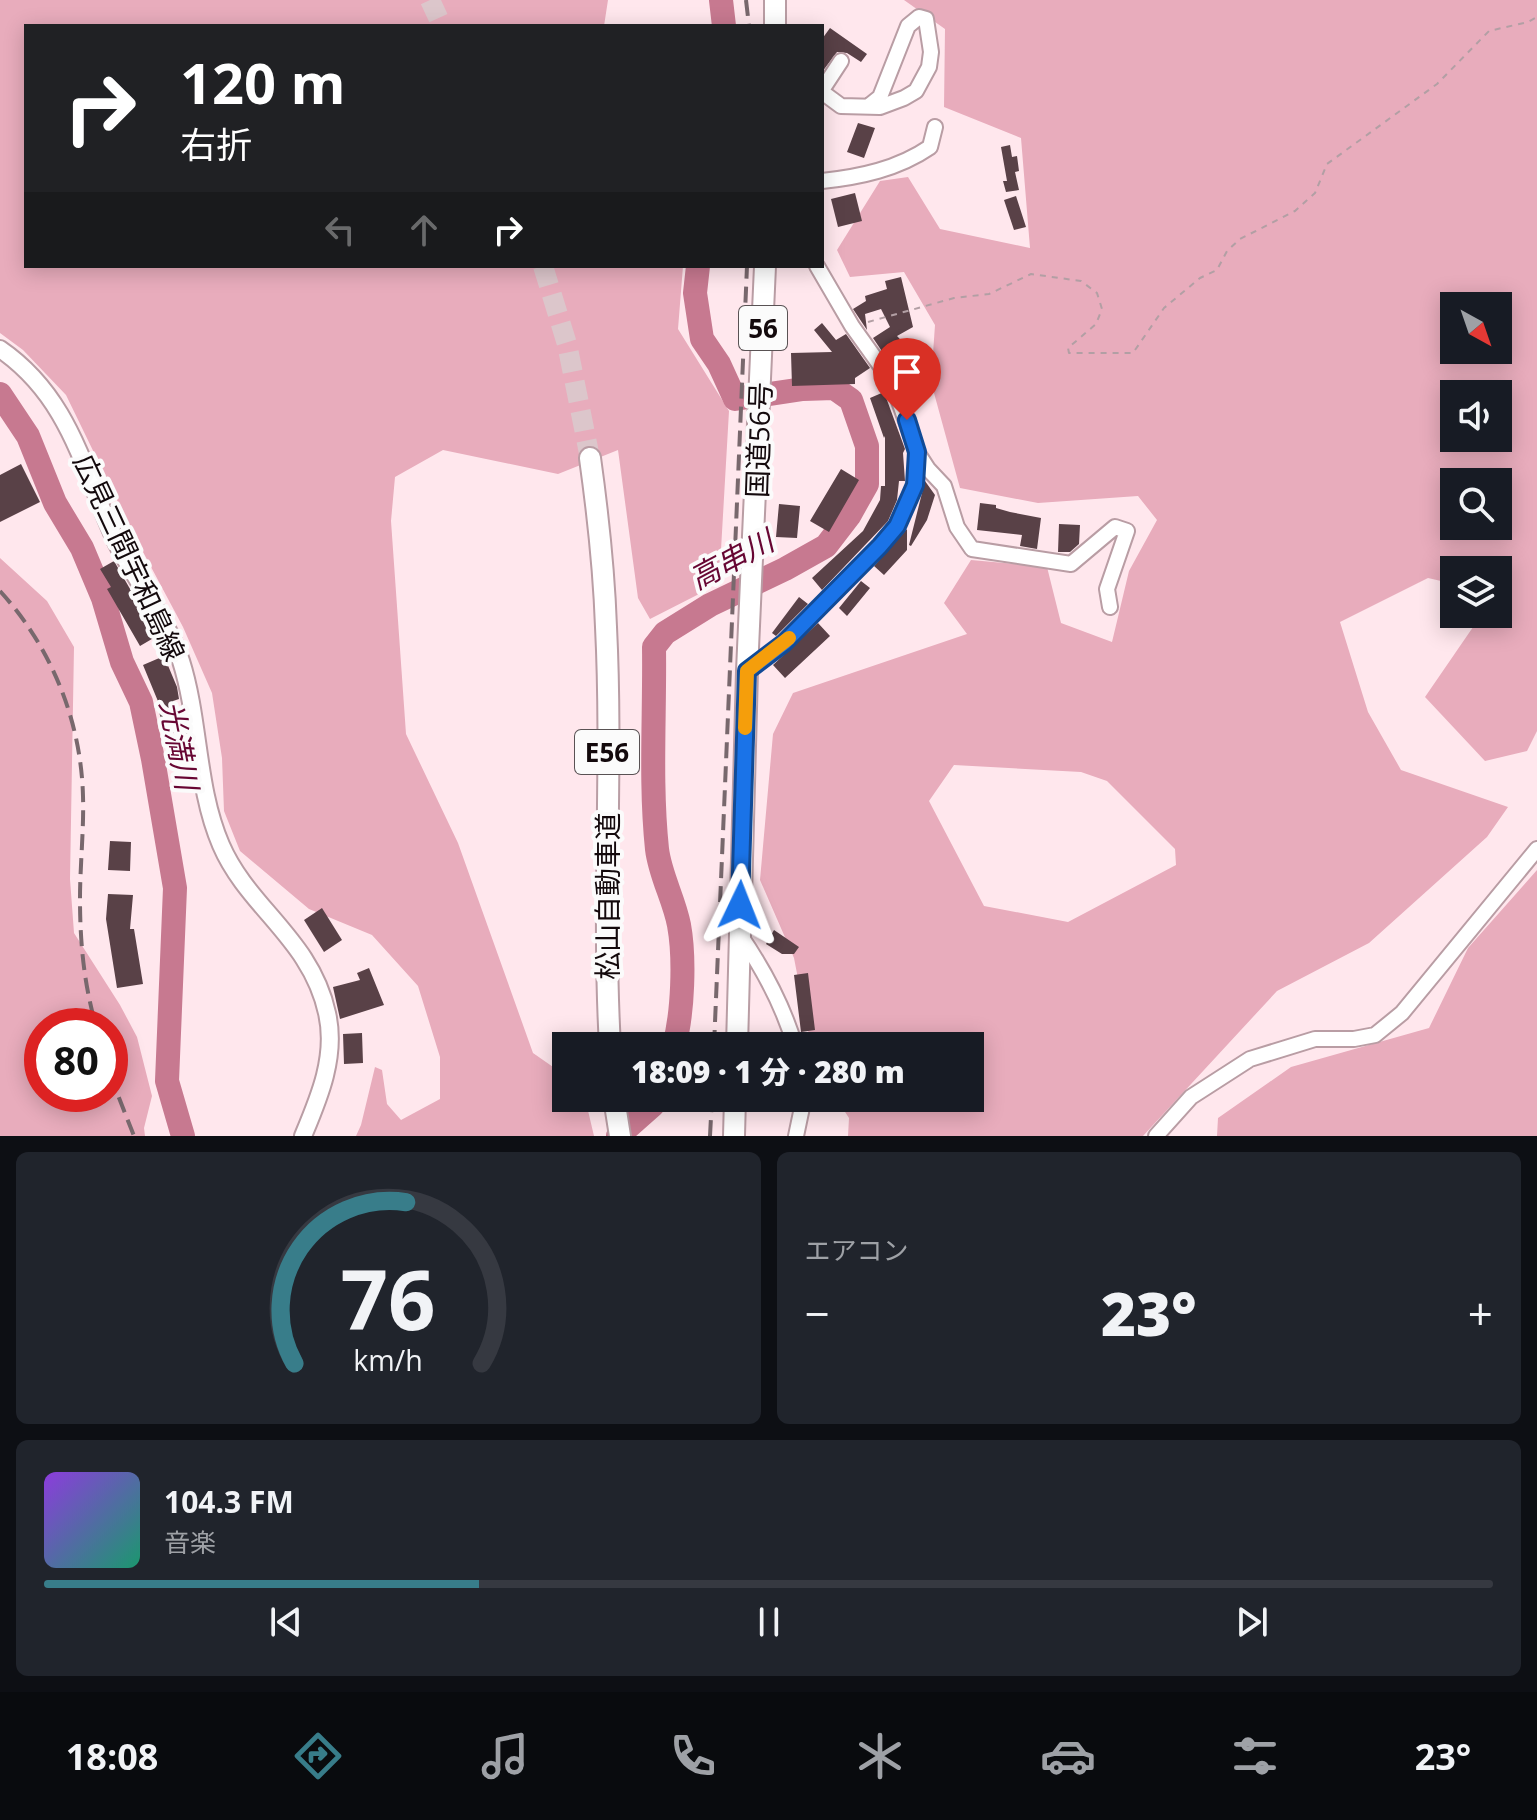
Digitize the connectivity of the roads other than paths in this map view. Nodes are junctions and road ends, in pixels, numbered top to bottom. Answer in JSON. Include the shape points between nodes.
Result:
{"nodes":[{"id":1,"x":775,"y":0,"type":"edge"},
{"id":2,"x":775,"y":24,"type":"edge"},
{"id":3,"x":841,"y":61,"type":"dead end"},
{"id":4,"x":824,"y":88,"type":"edge"},
{"id":5,"x":824,"y":93,"type":"edge"},
{"id":6,"x":870,"y":105,"type":"junction"},
{"id":7,"x":935,"y":127,"type":"dead end"},
{"id":8,"x":824,"y":181,"type":"edge"},
{"id":9,"x":765,"y":268,"type":"edge"},
{"id":10,"x":818,"y":268,"type":"edge"},
{"id":11,"x":0,"y":349,"type":"edge"},
{"id":12,"x":917,"y":452,"type":"junction"},
{"id":13,"x":590,"y":458,"type":"tunnel mouth"},
{"id":14,"x":1110,"y":607,"type":"dead end"},
{"id":15,"x":747,"y":671,"type":"junction"},
{"id":16,"x":1537,"y":849,"type":"edge"},
{"id":17,"x":740,"y":935,"type":"junction"},
{"id":18,"x":609,"y":1032,"type":"edge"},
{"id":19,"x":737,"y":1032,"type":"edge"},
{"id":20,"x":791,"y":1032,"type":"edge"},
{"id":21,"x":616,"y":1112,"type":"edge"},
{"id":22,"x":735,"y":1112,"type":"edge"},
{"id":23,"x":801,"y":1112,"type":"edge"},
{"id":24,"x":303,"y":1136,"type":"edge"},
{"id":25,"x":620,"y":1136,"type":"edge"},
{"id":26,"x":734,"y":1136,"type":"edge"},
{"id":27,"x":796,"y":1136,"type":"edge"},
{"id":28,"x":1156,"y":1136,"type":"edge"}],
"edges":[{"from":1,"to":2,"type":"highway"},
{"from":3,"to":4,"type":"street"},
{"from":5,"to":6,"type":"street","via":[[841,106]]},
{"from":6,"to":6,"type":"street","via":[[880,97],[908,26],[919,17],[926,19],[929,67],[916,91],[880,107]]},
{"from":7,"to":8,"type":"street","via":[[930,147],[912,160]]},
{"from":9,"to":15,"type":"highway","name":"国道56号","number":"56"},
{"from":10,"to":12,"type":"street","via":[[896,393]]},
{"from":11,"to":24,"type":"main road","name":"広見三間宇和島線","via":[[40,385],[76,441],[117,542],[180,658],[221,846],[307,960],[320,988],[329,1018],[328,1063]]},
{"from":12,"to":14,"type":"street","via":[[944,486],[957,527],[972,549],[1071,564],[1115,527],[1127,531],[1107,589]]},
{"from":12,"to":15,"type":"street","via":[[915,485],[897,526],[784,643]]},
{"from":13,"to":18,"type":"highway","name":"松山自動車道","number":"E56","via":[[607,630]]},
{"from":15,"to":17,"type":"highway","name":"国道56号","number":"56"},
{"from":16,"to":28,"type":"street","via":[[1402,1013],[1375,1035],[1315,1039],[1250,1059],[1191,1097]]},
{"from":17,"to":19,"type":"highway","name":"国道56号","number":"56"},
{"from":17,"to":20,"type":"street","via":[[760,964]]},
{"from":21,"to":25,"type":"highway"},
{"from":22,"to":26,"type":"highway"},
{"from":23,"to":27,"type":"street"}]}
